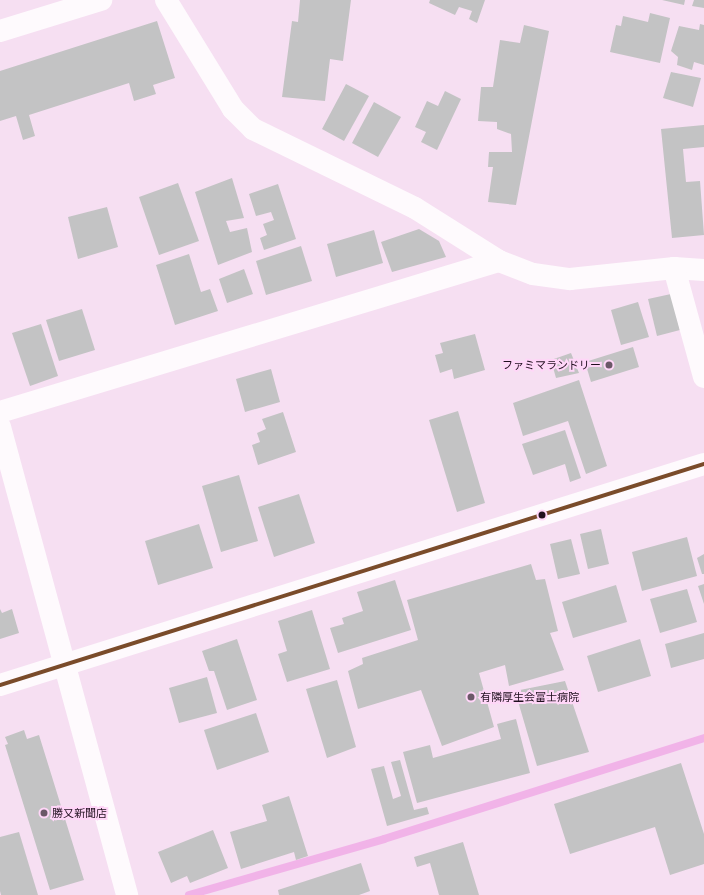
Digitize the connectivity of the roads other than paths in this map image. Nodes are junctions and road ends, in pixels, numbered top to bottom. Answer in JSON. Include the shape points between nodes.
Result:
{"nodes":[{"id":1,"x":101,"y":0,"type":"edge"},
{"id":2,"x":166,"y":0,"type":"edge"},
{"id":3,"x":0,"y":31,"type":"edge"},
{"id":4,"x":499,"y":261,"type":"junction"},
{"id":5,"x":674,"y":268,"type":"junction"},
{"id":6,"x":704,"y":270,"type":"edge"},
{"id":7,"x":704,"y":377,"type":"edge"},
{"id":8,"x":0,"y":412,"type":"edge"},
{"id":9,"x":0,"y":428,"type":"edge"},
{"id":10,"x":704,"y":464,"type":"edge"},
{"id":11,"x":63,"y":666,"type":"junction"},
{"id":12,"x":0,"y":685,"type":"edge"},
{"id":13,"x":127,"y":895,"type":"edge"}],
"edges":[{"from":1,"to":3,"type":"street"},
{"from":2,"to":4,"type":"street","via":[[233,109],[253,129],[415,208]]},
{"from":4,"to":5,"type":"street","via":[[533,274],[570,279]]},
{"from":4,"to":8,"type":"street"},
{"from":5,"to":6,"type":"street"},
{"from":5,"to":7,"type":"street"},
{"from":9,"to":11,"type":"street"},
{"from":10,"to":11,"type":"street"},
{"from":11,"to":12,"type":"street"},
{"from":11,"to":13,"type":"street"}]}
